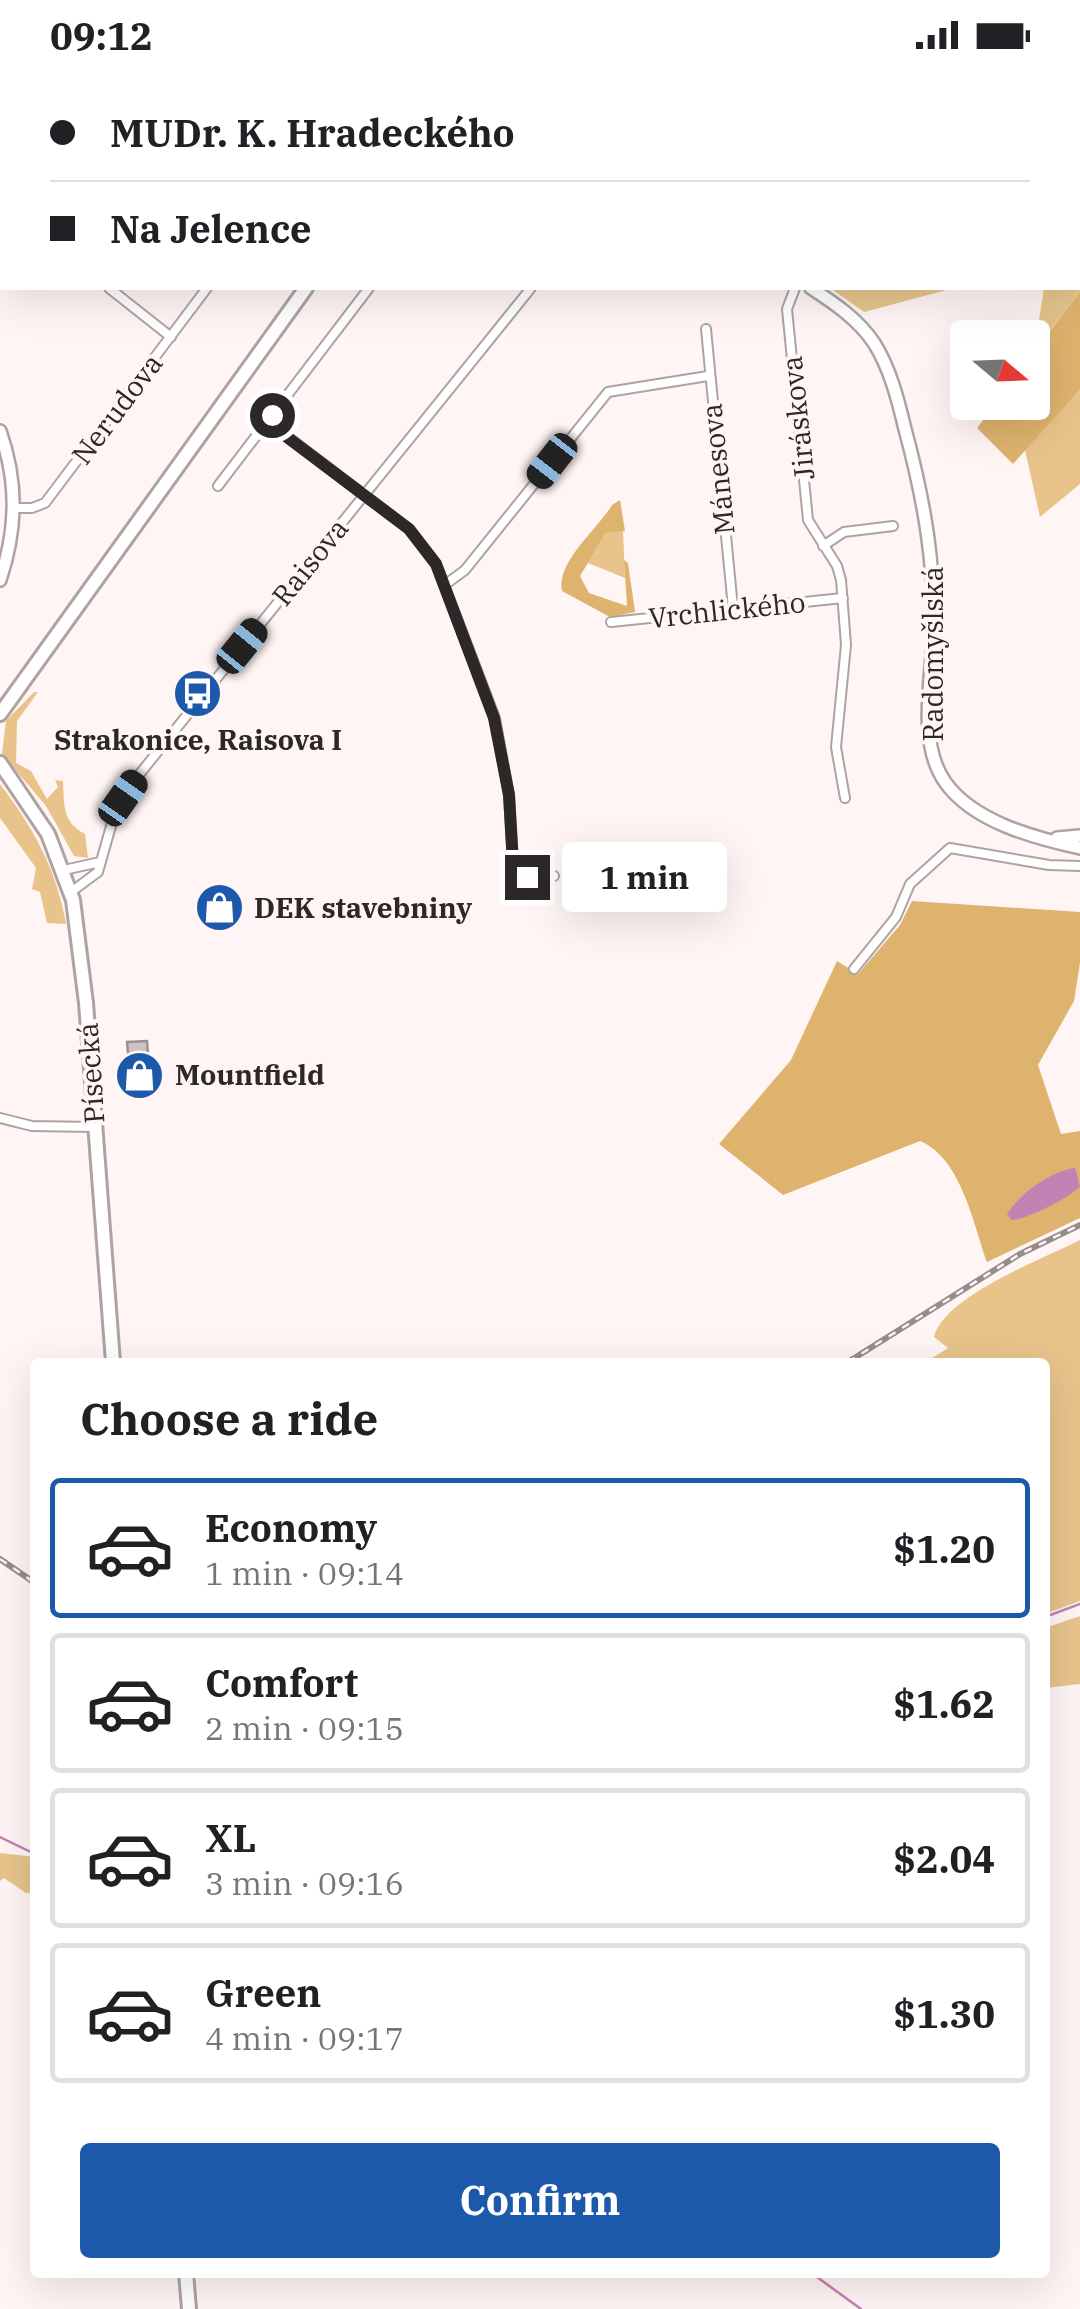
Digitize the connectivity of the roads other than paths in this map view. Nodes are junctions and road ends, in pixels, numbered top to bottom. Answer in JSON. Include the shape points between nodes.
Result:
{"nodes":[{"id":1,"x":112,"y":290,"type":"edge"},
{"id":2,"x":206,"y":290,"type":"edge"},
{"id":3,"x":305,"y":290,"type":"edge"},
{"id":4,"x":367,"y":290,"type":"edge"},
{"id":5,"x":529,"y":290,"type":"edge"},
{"id":6,"x":794,"y":290,"type":"edge"},
{"id":7,"x":814,"y":290,"type":"edge"},
{"id":8,"x":706,"y":329,"type":"dead end"},
{"id":9,"x":172,"y":337,"type":"junction"},
{"id":10,"x":708,"y":376,"type":"junction"},
{"id":11,"x":267,"y":422,"type":"junction"},
{"id":12,"x":0,"y":431,"type":"edge"},
{"id":13,"x":218,"y":486,"type":"dead end"},
{"id":14,"x":366,"y":494,"type":"junction"},
{"id":15,"x":14,"y":508,"type":"junction"},
{"id":16,"x":892,"y":526,"type":"dead end"},
{"id":17,"x":823,"y":546,"type":"junction"},
{"id":18,"x":0,"y":580,"type":"edge"},
{"id":19,"x":446,"y":584,"type":"junction"},
{"id":20,"x":842,"y":598,"type":"junction"},
{"id":21,"x":733,"y":608,"type":"junction"},
{"id":22,"x":611,"y":622,"type":"dead end"},
{"id":23,"x":26,"y":679,"type":"junction"},
{"id":24,"x":0,"y":700,"type":"edge"},
{"id":25,"x":0,"y":714,"type":"edge"},
{"id":26,"x":0,"y":763,"type":"edge"},
{"id":27,"x":0,"y":776,"type":"edge"},
{"id":28,"x":23,"y":797,"type":"junction"},
{"id":29,"x":845,"y":798,"type":"dead end"},
{"id":30,"x":1080,"y":836,"type":"edge"},
{"id":31,"x":1043,"y":840,"type":"junction"},
{"id":32,"x":1080,"y":848,"type":"edge"},
{"id":33,"x":100,"y":862,"type":"junction"},
{"id":34,"x":1080,"y":866,"type":"edge"},
{"id":35,"x":64,"y":870,"type":"junction"},
{"id":36,"x":554,"y":876,"type":"dead end"},
{"id":37,"x":71,"y":892,"type":"junction"},
{"id":38,"x":854,"y":969,"type":"dead end"},
{"id":39,"x":0,"y":1118,"type":"edge"},
{"id":40,"x":89,"y":1127,"type":"junction"},
{"id":41,"x":113,"y":1358,"type":"edge"},
{"id":42,"x":186,"y":2278,"type":"edge"},
{"id":43,"x":188,"y":2309,"type":"edge"}],
"edges":[{"from":1,"to":9,"type":"street"},
{"from":2,"to":9,"type":"street","name":"Nerudova"},
{"from":3,"to":23,"type":"main road"},
{"from":4,"to":11,"type":"street"},
{"from":5,"to":14,"type":"street","name":"Raisova"},
{"from":6,"to":17,"type":"street","name":"Jiráskova","via":[[787,309],[808,520]]},
{"from":7,"to":31,"type":"main road","name":"Radomyšlská","via":[[874,343],[908,440],[933,562],[930,739],[938,770],[966,804]]},
{"from":8,"to":10,"type":"street","name":"Mánesova"},
{"from":9,"to":15,"type":"street","name":"Nerudova","via":[[46,503]]},
{"from":10,"to":19,"type":"street","via":[[608,392],[465,570]]},
{"from":10,"to":21,"type":"street","name":"Mánesova"},
{"from":11,"to":13,"type":"street"},
{"from":11,"to":14,"type":"street"},
{"from":12,"to":15,"type":"main road"},
{"from":14,"to":19,"type":"street","via":[[419,539]]},
{"from":14,"to":33,"type":"street","name":"Raisova","via":[[138,776],[113,820]]},
{"from":15,"to":18,"type":"main road"},
{"from":16,"to":17,"type":"street","via":[[844,532]]},
{"from":17,"to":20,"type":"street","name":"Jiráskova","via":[[840,572]]},
{"from":19,"to":36,"type":"street","via":[[494,718],[513,864],[527,877]]},
{"from":20,"to":21,"type":"street","name":"Vrchlického"},
{"from":20,"to":29,"type":"street","name":"Jiráskova","via":[[846,644],[836,747]]},
{"from":21,"to":22,"type":"street","name":"Vrchlického"},
{"from":23,"to":24,"type":"main road"},
{"from":23,"to":25,"type":"main road"},
{"from":26,"to":28,"type":"main road","name":"Písecká"},
{"from":27,"to":28,"type":"main road","name":"Písecká"},
{"from":28,"to":35,"type":"main road","name":"Písecká"},
{"from":30,"to":31,"type":"main road"},
{"from":31,"to":32,"type":"main road","name":"Radomyšlská"},
{"from":33,"to":35,"type":"street"},
{"from":33,"to":37,"type":"street","name":"Raisova","via":[[92,879]]},
{"from":34,"to":38,"type":"street","via":[[950,848],[910,884],[896,917]]},
{"from":35,"to":37,"type":"main road","name":"Písecká"},
{"from":37,"to":40,"type":"main road","name":"Písecká","via":[[84,980]]},
{"from":39,"to":40,"type":"street","name":"Písecká"},
{"from":40,"to":41,"type":"main road","name":"Písecká"},
{"from":42,"to":43,"type":"main road"}]}
